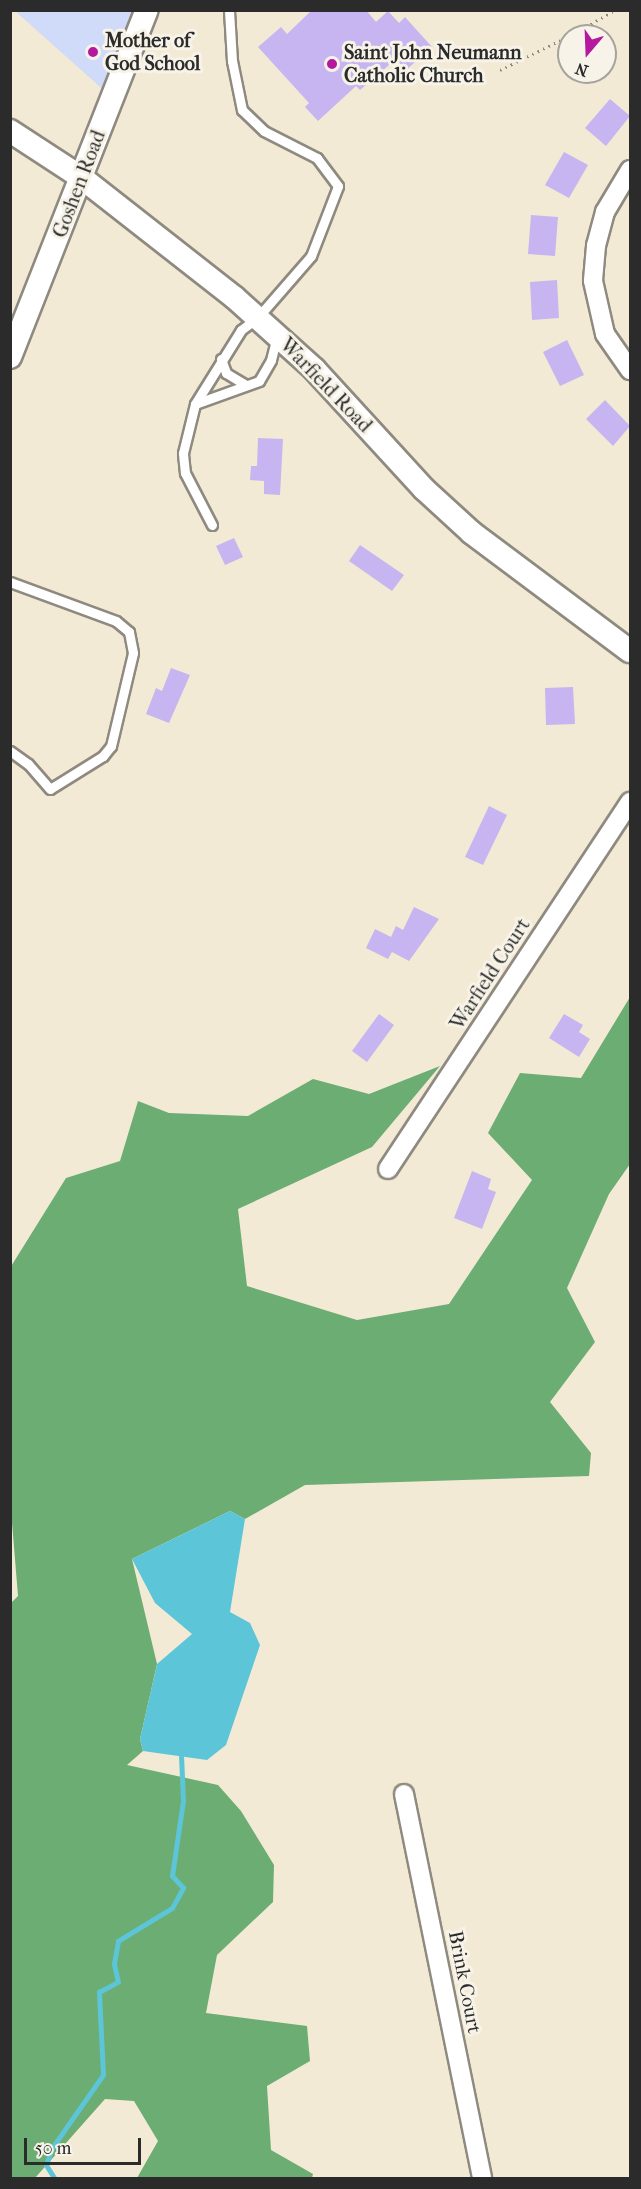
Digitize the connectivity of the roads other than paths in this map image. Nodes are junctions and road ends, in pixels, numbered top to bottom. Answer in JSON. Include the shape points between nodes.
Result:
{"nodes":[{"id":1,"x":147,"y":10,"type":"edge"},
{"id":2,"x":229,"y":10,"type":"edge"},
{"id":3,"x":10,"y":131,"type":"edge"},
{"id":4,"x":630,"y":170,"type":"edge"},
{"id":5,"x":82,"y":178,"type":"junction"},
{"id":6,"x":258,"y":317,"type":"junction"},
{"id":7,"x":277,"y":335,"type":"junction"},
{"id":8,"x":10,"y":357,"type":"edge"},
{"id":9,"x":221,"y":359,"type":"junction"},
{"id":10,"x":630,"y":370,"type":"edge"},
{"id":11,"x":246,"y":385,"type":"junction"},
{"id":12,"x":195,"y":405,"type":"junction"},
{"id":13,"x":212,"y":525,"type":"dead end"},
{"id":14,"x":10,"y":582,"type":"edge"},
{"id":15,"x":630,"y":651,"type":"edge"},
{"id":16,"x":10,"y":751,"type":"edge"},
{"id":17,"x":630,"y":802,"type":"edge"},
{"id":18,"x":388,"y":1170,"type":"dead end"},
{"id":19,"x":404,"y":1794,"type":"dead end"},
{"id":20,"x":482,"y":2178,"type":"edge"}],
"edges":[{"from":1,"to":5,"type":"street","name":"Goshen Road"},
{"from":2,"to":6,"type":"lane","via":[[231,61],[242,110],[264,131],[317,158],[338,186],[311,256]]},
{"from":3,"to":5,"type":"street","name":"Warfield Road"},
{"from":4,"to":10,"type":"street","via":[[605,212],[596,246],[593,281],[605,334]]},
{"from":5,"to":6,"type":"street","name":"Warfield Road"},
{"from":5,"to":8,"type":"street","name":"Goshen Road"},
{"from":6,"to":7,"type":"street","name":"Warfield Road"},
{"from":6,"to":9,"type":"lane","via":[[241,330]]},
{"from":7,"to":11,"type":"lane","via":[[271,360],[259,381]]},
{"from":7,"to":15,"type":"street","name":"Warfield Road","via":[[472,533]]},
{"from":9,"to":11,"type":"lane","via":[[226,373]]},
{"from":9,"to":12,"type":"lane"},
{"from":11,"to":12,"type":"lane"},
{"from":12,"to":13,"type":"lane","via":[[183,453],[185,473]]},
{"from":14,"to":16,"type":"lane","via":[[116,621],[129,632],[133,653],[111,746],[104,756],[50,789]]},
{"from":17,"to":18,"type":"street","name":"Warfield Court"},
{"from":19,"to":20,"type":"street","name":"Brink Court"}]}
